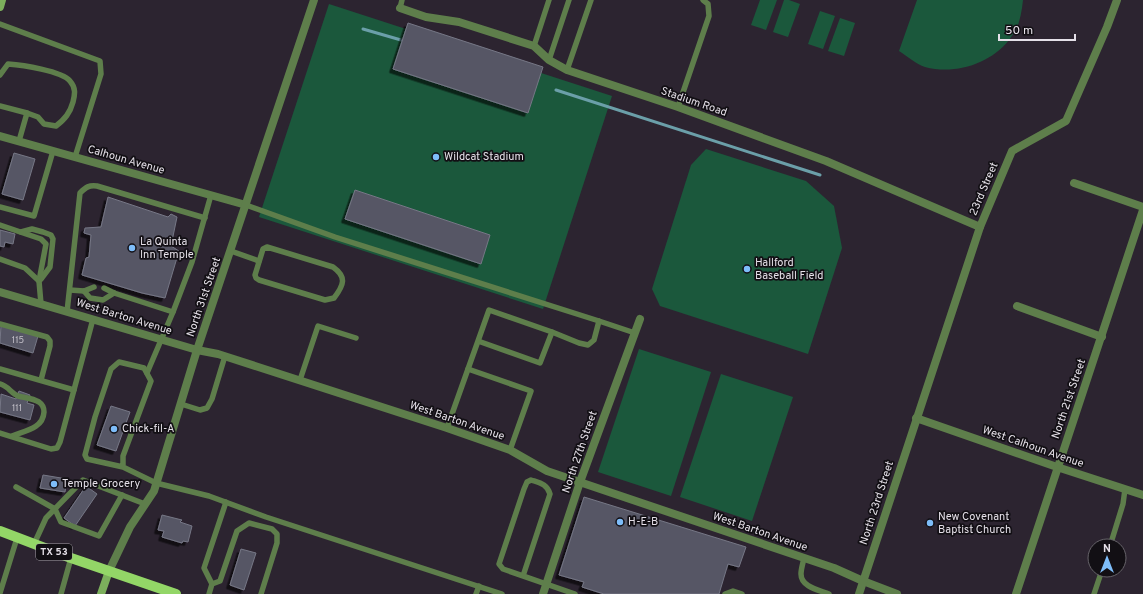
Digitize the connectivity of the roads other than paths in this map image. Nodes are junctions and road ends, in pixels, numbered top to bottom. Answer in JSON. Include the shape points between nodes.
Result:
{"nodes":[{"id":1,"x":2,"y":0,"type":"edge"},
{"id":2,"x":314,"y":0,"type":"edge"},
{"id":3,"x":402,"y":0,"type":"edge"},
{"id":4,"x":549,"y":0,"type":"edge"},
{"id":5,"x":568,"y":0,"type":"edge"},
{"id":6,"x":591,"y":0,"type":"edge"},
{"id":7,"x":703,"y":0,"type":"edge"},
{"id":8,"x":1117,"y":0,"type":"edge"},
{"id":9,"x":0,"y":7,"type":"edge"},
{"id":10,"x":400,"y":8,"type":"joint"},
{"id":11,"x":0,"y":24,"type":"edge"},
{"id":12,"x":534,"y":46,"type":"junction"},
{"id":13,"x":549,"y":60,"type":"junction"},
{"id":14,"x":567,"y":70,"type":"junction"},
{"id":15,"x":0,"y":74,"type":"edge"},
{"id":16,"x":0,"y":106,"type":"edge"},
{"id":17,"x":678,"y":108,"type":"junction"},
{"id":18,"x":27,"y":113,"type":"junction"},
{"id":19,"x":1,"y":139,"type":"edge"},
{"id":20,"x":19,"y":141,"type":"junction"},
{"id":21,"x":53,"y":151,"type":"junction"},
{"id":22,"x":75,"y":157,"type":"junction"},
{"id":23,"x":1074,"y":183,"type":"dead end"},
{"id":24,"x":211,"y":195,"type":"junction"},
{"id":25,"x":246,"y":205,"type":"junction"},
{"id":26,"x":0,"y":206,"type":"edge"},
{"id":27,"x":1143,"y":207,"type":"edge"},
{"id":28,"x":1143,"y":210,"type":"edge"},
{"id":29,"x":205,"y":218,"type":"junction"},
{"id":30,"x":0,"y":225,"type":"edge"},
{"id":31,"x":980,"y":228,"type":"junction"},
{"id":32,"x":21,"y":232,"type":"junction"},
{"id":33,"x":231,"y":251,"type":"junction"},
{"id":34,"x":0,"y":259,"type":"edge"},
{"id":35,"x":259,"y":261,"type":"junction"},
{"id":36,"x":39,"y":281,"type":"junction"},
{"id":37,"x":94,"y":287,"type":"dead end"},
{"id":38,"x":104,"y":288,"type":"dead end"},
{"id":39,"x":70,"y":290,"type":"junction"},
{"id":40,"x":84,"y":291,"type":"junction"},
{"id":41,"x":0,"y":292,"type":"edge"},
{"id":42,"x":114,"y":293,"type":"junction"},
{"id":43,"x":41,"y":304,"type":"junction"},
{"id":44,"x":1017,"y":306,"type":"dead end"},
{"id":45,"x":67,"y":312,"type":"junction"},
{"id":46,"x":173,"y":312,"type":"junction"},
{"id":47,"x":640,"y":319,"type":"dead end"},
{"id":48,"x":93,"y":320,"type":"junction"},
{"id":49,"x":598,"y":321,"type":"junction"},
{"id":50,"x":0,"y":324,"type":"edge"},
{"id":51,"x":552,"y":332,"type":"junction"},
{"id":52,"x":635,"y":332,"type":"junction"},
{"id":53,"x":1102,"y":337,"type":"junction"},
{"id":54,"x":356,"y":338,"type":"dead end"},
{"id":55,"x":161,"y":340,"type":"junction"},
{"id":56,"x":478,"y":341,"type":"junction"},
{"id":57,"x":197,"y":350,"type":"junction"},
{"id":58,"x":226,"y":356,"type":"junction"},
{"id":59,"x":0,"y":369,"type":"edge"},
{"id":60,"x":468,"y":370,"type":"junction"},
{"id":61,"x":147,"y":373,"type":"junction"},
{"id":62,"x":41,"y":380,"type":"junction"},
{"id":63,"x":300,"y":380,"type":"junction"},
{"id":64,"x":0,"y":384,"type":"edge"},
{"id":65,"x":74,"y":390,"type":"junction"},
{"id":66,"x":181,"y":404,"type":"junction"},
{"id":67,"x":916,"y":418,"type":"junction"},
{"id":68,"x":447,"y":428,"type":"junction"},
{"id":69,"x":0,"y":433,"type":"edge"},
{"id":70,"x":11,"y":436,"type":"junction"},
{"id":71,"x":510,"y":450,"type":"junction"},
{"id":72,"x":123,"y":467,"type":"junction"},
{"id":73,"x":1057,"y":467,"type":"junction"},
{"id":74,"x":580,"y":482,"type":"junction"},
{"id":75,"x":156,"y":483,"type":"junction"},
{"id":76,"x":16,"y":487,"type":"dead end"},
{"id":77,"x":1125,"y":489,"type":"junction"},
{"id":78,"x":1143,"y":494,"type":"edge"},
{"id":79,"x":122,"y":495,"type":"junction"},
{"id":80,"x":226,"y":502,"type":"junction"},
{"id":81,"x":145,"y":504,"type":"junction"},
{"id":82,"x":55,"y":509,"type":"junction"},
{"id":83,"x":0,"y":531,"type":"edge"},
{"id":84,"x":17,"y":538,"type":"junction"},
{"id":85,"x":1112,"y":538,"type":"edge"},
{"id":86,"x":34,"y":544,"type":"junction"},
{"id":87,"x":71,"y":558,"type":"junction"},
{"id":88,"x":804,"y":558,"type":"junction"},
{"id":89,"x":109,"y":571,"type":"junction"},
{"id":90,"x":523,"y":576,"type":"junction"},
{"id":91,"x":1099,"y":578,"type":"edge"},
{"id":92,"x":863,"y":581,"type":"junction"},
{"id":93,"x":212,"y":584,"type":"junction"},
{"id":94,"x":546,"y":584,"type":"junction"},
{"id":95,"x":479,"y":586,"type":"junction"},
{"id":96,"x":0,"y":593,"type":"edge"},
{"id":97,"x":566,"y":593,"type":"edge"},
{"id":98,"x":61,"y":594,"type":"edge"},
{"id":99,"x":102,"y":594,"type":"edge"},
{"id":100,"x":176,"y":594,"type":"edge"},
{"id":101,"x":210,"y":594,"type":"edge"},
{"id":102,"x":261,"y":594,"type":"edge"},
{"id":103,"x":476,"y":594,"type":"edge"},
{"id":104,"x":502,"y":594,"type":"edge"},
{"id":105,"x":543,"y":594,"type":"edge"},
{"id":106,"x":575,"y":594,"type":"edge"},
{"id":107,"x":725,"y":594,"type":"edge"},
{"id":108,"x":742,"y":594,"type":"edge"},
{"id":109,"x":829,"y":594,"type":"edge"},
{"id":110,"x":859,"y":594,"type":"edge"},
{"id":111,"x":897,"y":594,"type":"edge"},
{"id":112,"x":1016,"y":594,"type":"edge"},
{"id":113,"x":1094,"y":594,"type":"edge"}],
"edges":[{"from":1,"to":9,"type":"main road"},
{"from":2,"to":25,"type":"street","name":"North 31st Street"},
{"from":3,"to":10,"type":"lane"},
{"from":4,"to":12,"type":"lane"},
{"from":5,"to":13,"type":"lane"},
{"from":6,"to":14,"type":"lane"},
{"from":7,"to":17,"type":"lane","via":[[708,4],[710,16]]},
{"from":8,"to":31,"type":"street","name":"23rd Street","via":[[1108,27],[1066,121],[1012,151]]},
{"from":10,"to":12,"type":"street","name":"Stadium Road","via":[[426,17],[459,22]]},
{"from":11,"to":22,"type":"lane","via":[[100,61],[101,74]]},
{"from":12,"to":13,"type":"street","name":"Stadium Road"},
{"from":13,"to":14,"type":"street","name":"Stadium Road"},
{"from":14,"to":17,"type":"street","name":"Stadium Road"},
{"from":15,"to":18,"type":"lane","via":[[8,64],[56,73],[70,80],[75,91],[72,108],[65,119],[56,126],[44,124],[38,117]]},
{"from":16,"to":18,"type":"lane"},
{"from":17,"to":31,"type":"street","name":"Stadium Road","via":[[826,161]]},
{"from":18,"to":20,"type":"lane"},
{"from":19,"to":20,"type":"street","name":"Calhoun Avenue"},
{"from":20,"to":21,"type":"street","name":"Calhoun Avenue"},
{"from":21,"to":22,"type":"street","name":"Calhoun Avenue"},
{"from":21,"to":26,"type":"lane","via":[[34,216]]},
{"from":22,"to":24,"type":"street","name":"Calhoun Avenue"},
{"from":23,"to":27,"type":"street"},
{"from":24,"to":25,"type":"street","name":"Calhoun Avenue"},
{"from":24,"to":29,"type":"lane"},
{"from":25,"to":33,"type":"street","name":"North 31st Street"},
{"from":25,"to":49,"type":"lane","via":[[335,237]]},
{"from":28,"to":53,"type":"street","name":"North 21st Street"},
{"from":29,"to":39,"type":"lane","via":[[90,185],[80,193]]},
{"from":29,"to":46,"type":"lane"},
{"from":30,"to":32,"type":"lane"},
{"from":31,"to":67,"type":"street","name":"23rd Street"},
{"from":32,"to":36,"type":"lane","via":[[46,244]]},
{"from":32,"to":36,"type":"lane","via":[[38,230],[51,235],[53,239],[50,267]]},
{"from":33,"to":35,"type":"lane"},
{"from":33,"to":57,"type":"street","name":"North 31st Street"},
{"from":34,"to":36,"type":"lane","via":[[25,268]]},
{"from":35,"to":35,"type":"lane","via":[[255,275],[259,280],[325,300],[334,298],[343,280],[341,273],[333,267],[267,248],[263,249]]},
{"from":36,"to":43,"type":"lane"},
{"from":37,"to":40,"type":"lane"},
{"from":38,"to":42,"type":"lane"},
{"from":39,"to":40,"type":"lane"},
{"from":39,"to":45,"type":"lane"},
{"from":40,"to":42,"type":"lane","via":[[90,298],[103,300]]},
{"from":41,"to":43,"type":"street","name":"West Barton Avenue"},
{"from":42,"to":46,"type":"lane"},
{"from":43,"to":45,"type":"street","name":"West Barton Avenue"},
{"from":44,"to":53,"type":"street"},
{"from":45,"to":48,"type":"street","name":"West Barton Avenue"},
{"from":46,"to":55,"type":"lane"},
{"from":47,"to":52,"type":"street","name":"North 27th Street"},
{"from":48,"to":55,"type":"street","name":"West Barton Avenue"},
{"from":48,"to":65,"type":"lane"},
{"from":49,"to":51,"type":"lane","via":[[594,340],[588,345]]},
{"from":49,"to":52,"type":"lane"},
{"from":50,"to":62,"type":"lane","via":[[47,337],[50,341]]},
{"from":51,"to":56,"type":"lane","via":[[540,363]]},
{"from":51,"to":56,"type":"lane","via":[[489,310]]},
{"from":52,"to":74,"type":"street","name":"North 27th Street"},
{"from":53,"to":73,"type":"street","name":"North 21st Street"},
{"from":54,"to":63,"type":"lane","via":[[318,326]]},
{"from":55,"to":57,"type":"street","name":"West Barton Avenue"},
{"from":55,"to":61,"type":"lane"},
{"from":56,"to":60,"type":"lane"},
{"from":57,"to":58,"type":"street","name":"West Barton Avenue"},
{"from":57,"to":66,"type":"street","name":"North 31st Street"},
{"from":58,"to":63,"type":"street","name":"West Barton Avenue"},
{"from":58,"to":66,"type":"lane","via":[[212,400],[206,408],[200,410]]},
{"from":59,"to":62,"type":"lane"},
{"from":60,"to":68,"type":"lane"},
{"from":60,"to":71,"type":"lane","via":[[531,391]]},
{"from":61,"to":72,"type":"lane","via":[[150,381],[122,456]]},
{"from":61,"to":72,"type":"lane","via":[[144,368],[120,362],[111,369],[85,455],[86,460]]},
{"from":62,"to":65,"type":"lane"},
{"from":63,"to":68,"type":"street","name":"West Barton Avenue"},
{"from":64,"to":70,"type":"lane","via":[[5,385],[17,396],[38,401],[44,410],[39,425]]},
{"from":65,"to":70,"type":"lane","via":[[57,448],[51,449]]},
{"from":66,"to":75,"type":"street","name":"North 31st Street"},
{"from":67,"to":73,"type":"street","name":"West Calhoun Avenue"},
{"from":67,"to":92,"type":"street","name":"North 23rd Street"},
{"from":68,"to":71,"type":"street","name":"West Barton Avenue"},
{"from":69,"to":70,"type":"lane"},
{"from":71,"to":74,"type":"street","name":"West Barton Avenue","via":[[547,471]]},
{"from":72,"to":75,"type":"lane"},
{"from":73,"to":77,"type":"street","name":"West Calhoun Avenue"},
{"from":73,"to":112,"type":"street","name":"North 21st Street"},
{"from":74,"to":88,"type":"street","name":"West Barton Avenue"},
{"from":74,"to":94,"type":"street","name":"North 27th Street"},
{"from":75,"to":80,"type":"lane"},
{"from":75,"to":81,"type":"street","name":"North 31st Street"},
{"from":76,"to":82,"type":"lane"},
{"from":77,"to":78,"type":"street","name":"West Calhoun Avenue"},
{"from":77,"to":85,"type":"lane"},
{"from":79,"to":81,"type":"lane"},
{"from":79,"to":82,"type":"lane","via":[[83,480]]},
{"from":79,"to":82,"type":"lane","via":[[99,536],[61,522]]},
{"from":80,"to":93,"type":"lane","via":[[204,568]]},
{"from":80,"to":95,"type":"lane"},
{"from":81,"to":89,"type":"street","name":"North 31st Street","via":[[130,527]]},
{"from":82,"to":86,"type":"lane","via":[[46,518]]},
{"from":83,"to":84,"type":"main road","number":"TX 53"},
{"from":84,"to":86,"type":"main road","number":"TX 53"},
{"from":84,"to":96,"type":"lane"},
{"from":86,"to":87,"type":"main road","number":"TX 53"},
{"from":87,"to":89,"type":"main road","number":"TX 53"},
{"from":87,"to":98,"type":"lane"},
{"from":88,"to":92,"type":"street","name":"West Barton Avenue"},
{"from":88,"to":109,"type":"lane","via":[[801,575],[804,582]]},
{"from":89,"to":99,"type":"main road","name":"North 31st Street"},
{"from":89,"to":100,"type":"main road","number":"TX 53"},
{"from":90,"to":90,"type":"lane","via":[[550,494],[544,484],[531,480],[524,489],[499,564],[503,570]]},
{"from":90,"to":94,"type":"lane"},
{"from":91,"to":113,"type":"lane"},
{"from":92,"to":110,"type":"street","name":"North 23rd Street"},
{"from":92,"to":111,"type":"street","name":"West Barton Avenue"},
{"from":93,"to":101,"type":"lane"},
{"from":93,"to":102,"type":"lane","via":[[220,581],[237,531],[249,523],[272,529],[276,534],[277,543]]},
{"from":94,"to":97,"type":"lane"},
{"from":94,"to":105,"type":"street","name":"North 27th Street"},
{"from":95,"to":103,"type":"lane"},
{"from":95,"to":104,"type":"lane"},
{"from":97,"to":106,"type":"lane"},
{"from":107,"to":108,"type":"lane","via":[[733,591]]}]}
